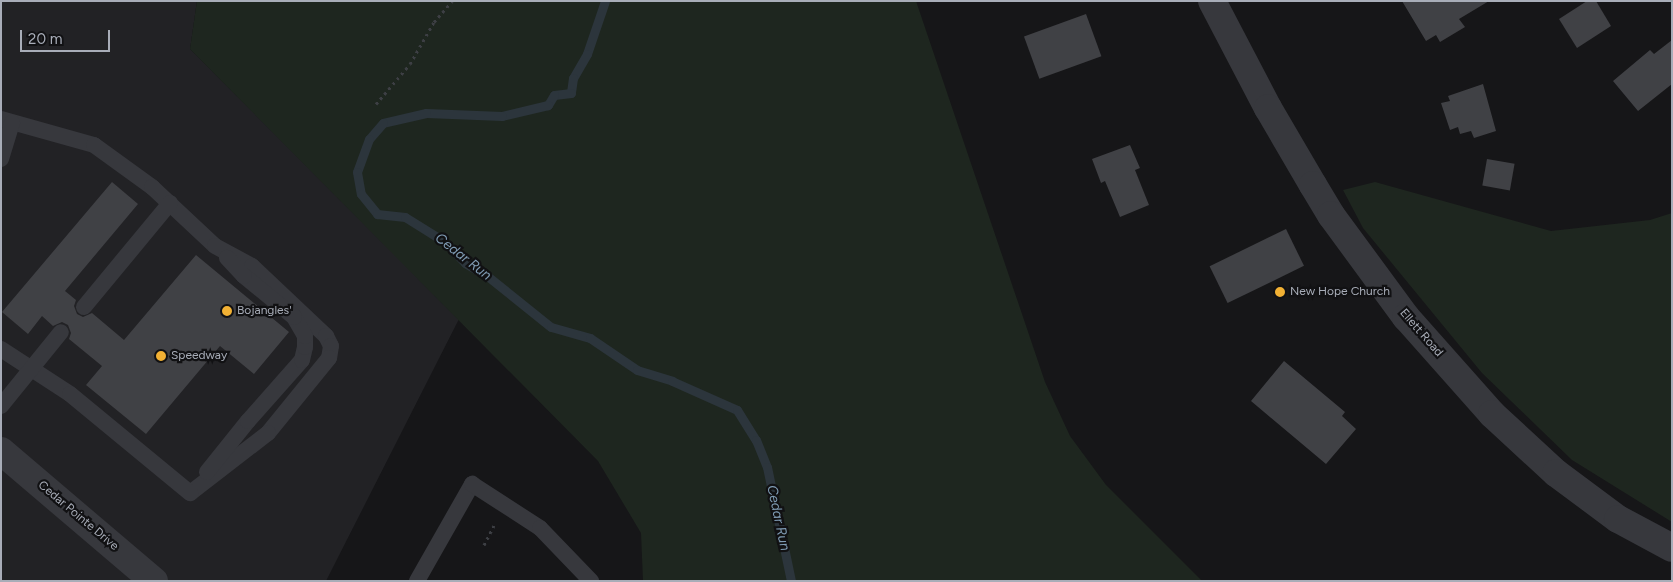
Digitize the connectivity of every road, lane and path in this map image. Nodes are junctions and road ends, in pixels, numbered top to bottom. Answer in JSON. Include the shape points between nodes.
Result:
{"nodes":[{"id":1,"x":452,"y":1,"type":"edge"},
{"id":2,"x":1212,"y":1,"type":"edge"},
{"id":3,"x":376,"y":104,"type":"dead end"},
{"id":4,"x":7,"y":121,"type":"edge"},
{"id":5,"x":1,"y":159,"type":"edge"},
{"id":6,"x":170,"y":203,"type":"junction"},
{"id":7,"x":215,"y":246,"type":"junction"},
{"id":8,"x":84,"y":307,"type":"dead end"},
{"id":9,"x":61,"y":332,"type":"dead end"},
{"id":10,"x":1,"y":349,"type":"edge"},
{"id":11,"x":31,"y":367,"type":"junction"},
{"id":12,"x":1,"y":406,"type":"edge"},
{"id":13,"x":1,"y":451,"type":"edge"},
{"id":14,"x":190,"y":493,"type":"junction"},
{"id":15,"x":1672,"y":548,"type":"edge"},
{"id":16,"x":154,"y":581,"type":"edge"},
{"id":17,"x":417,"y":581,"type":"edge"},
{"id":18,"x":591,"y":581,"type":"edge"}],
"edges":[{"from":1,"to":3,"type":"path","via":[[434,22],[410,64]]},
{"from":2,"to":15,"type":"street","name":"Ellett Road","via":[[1313,185],[1406,317],[1492,414],[1556,473],[1618,519]]},
{"from":4,"to":5,"type":"lane"},
{"from":4,"to":6,"type":"lane","via":[[94,145]]},
{"from":6,"to":7,"type":"lane"},
{"from":6,"to":8,"type":"lane"},
{"from":7,"to":14,"type":"lane","via":[[244,276],[294,317],[305,336],[305,347],[302,360],[248,420]]},
{"from":7,"to":14,"type":"lane","via":[[252,266],[326,336],[331,346],[329,358],[268,432]]},
{"from":9,"to":11,"type":"lane"},
{"from":10,"to":11,"type":"lane"},
{"from":11,"to":12,"type":"lane"},
{"from":11,"to":14,"type":"lane","via":[[70,394]]},
{"from":13,"to":16,"type":"street","name":"Cedar Pointe Drive"},
{"from":17,"to":18,"type":"lane","via":[[472,484],[540,528]]}]}
